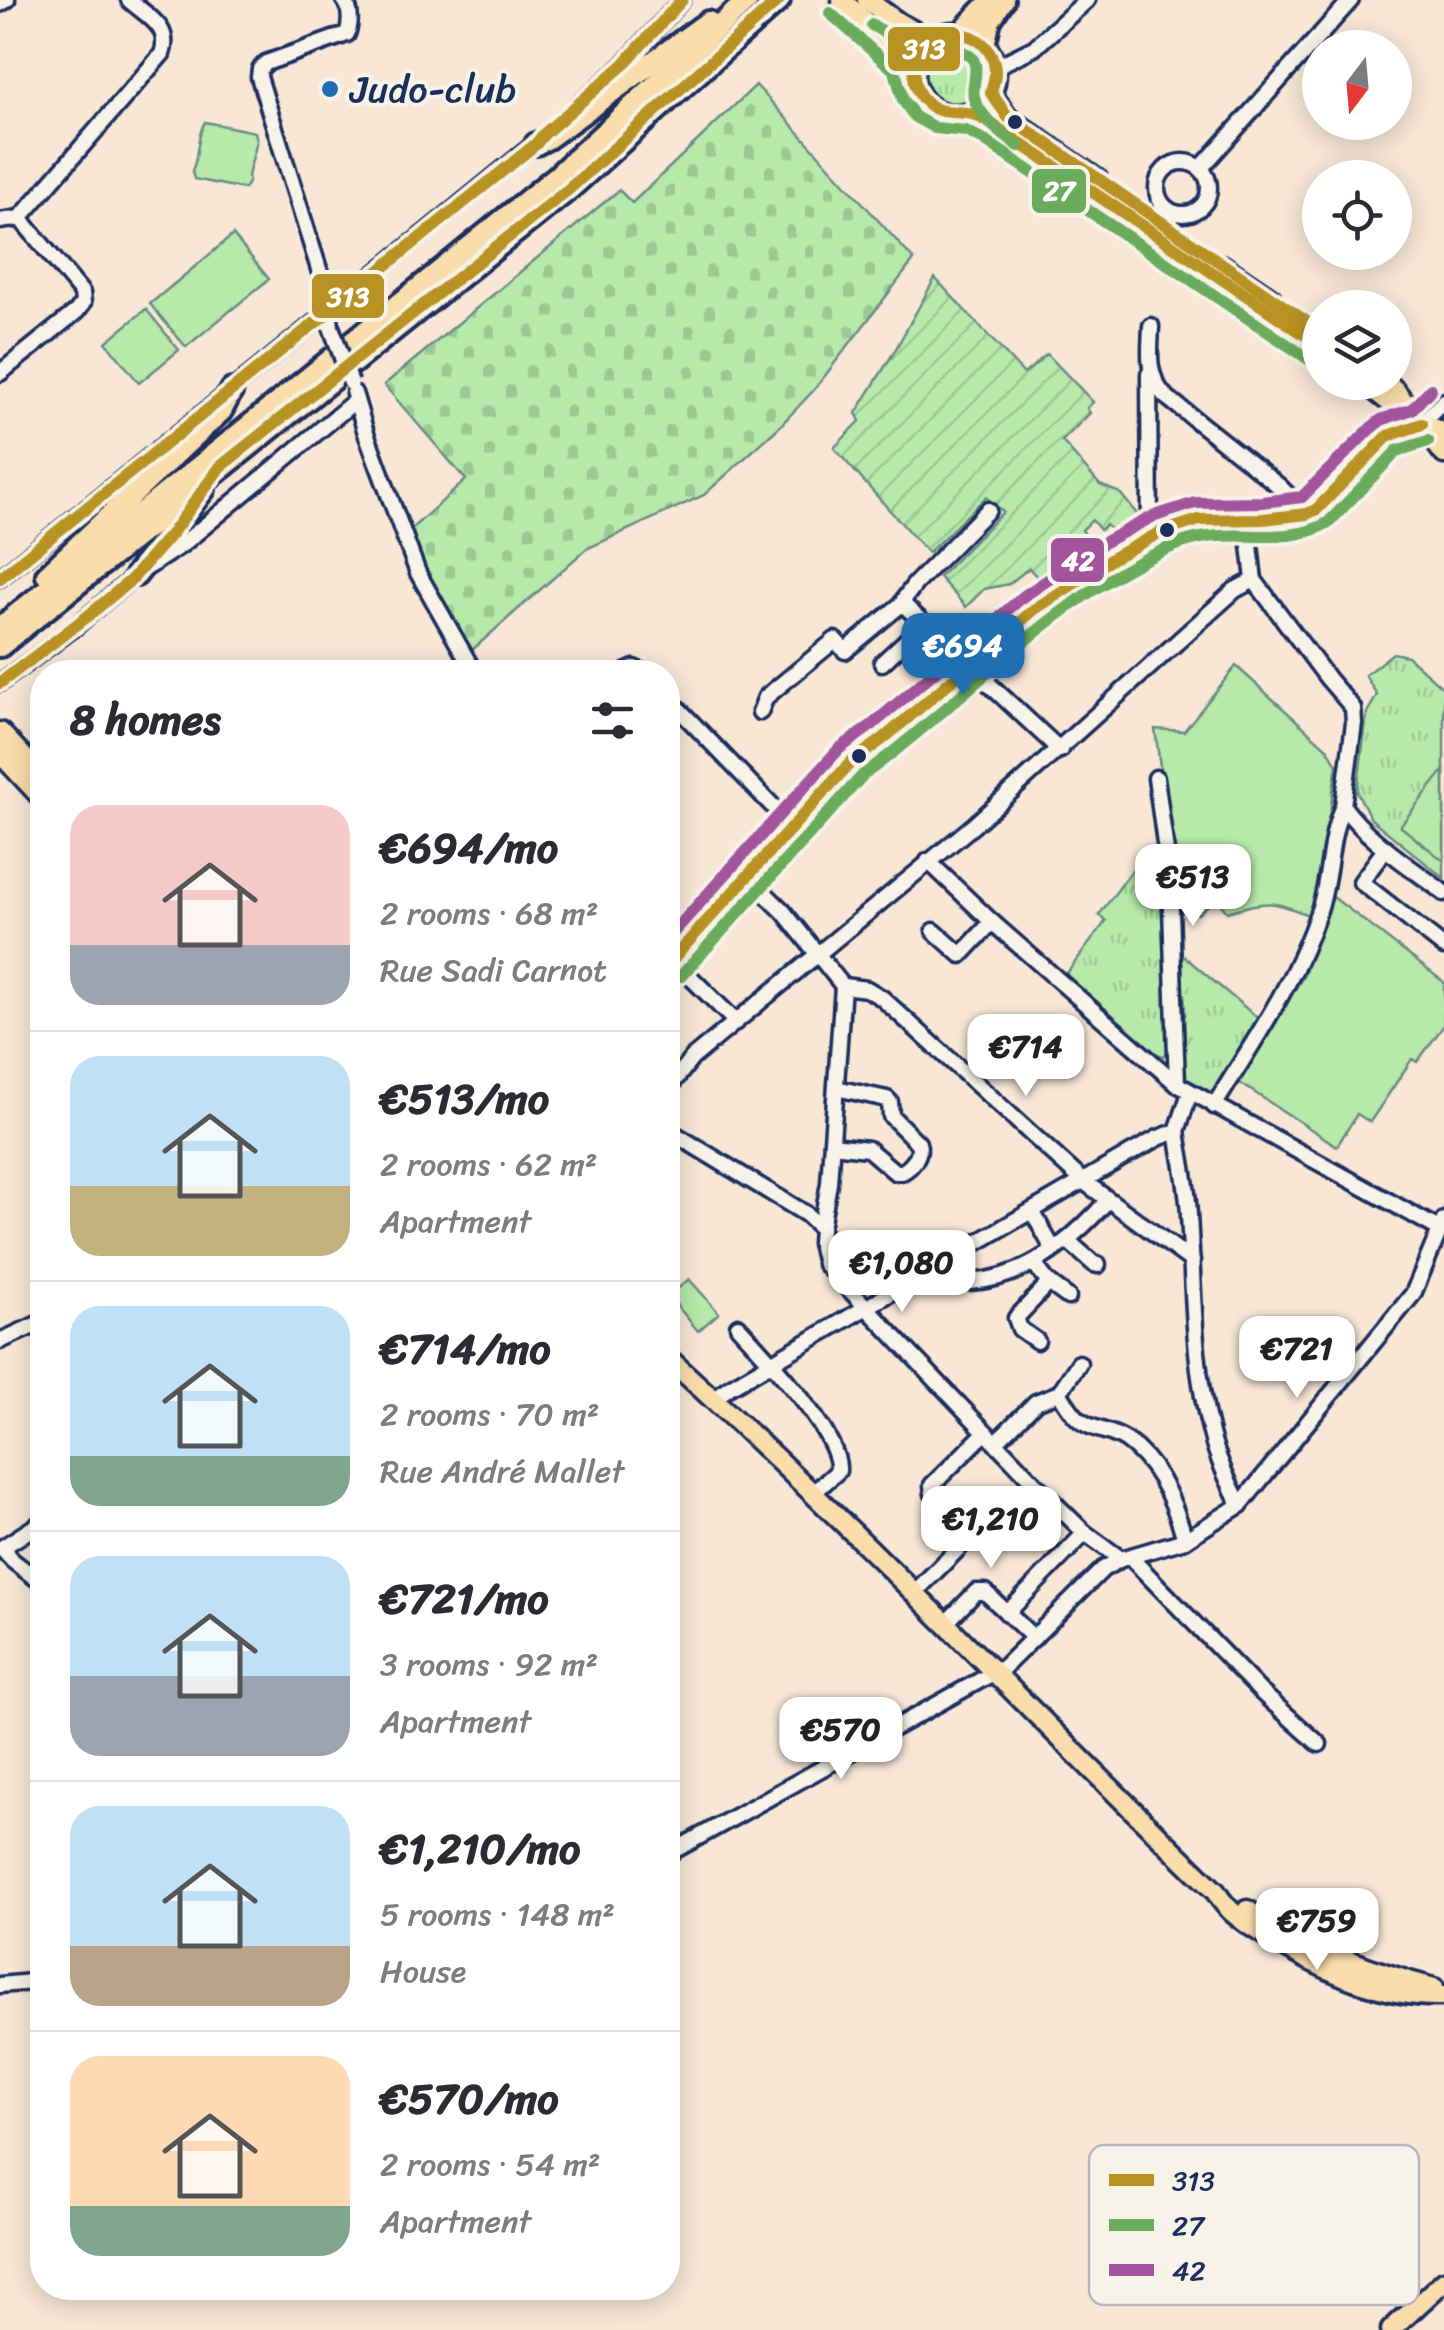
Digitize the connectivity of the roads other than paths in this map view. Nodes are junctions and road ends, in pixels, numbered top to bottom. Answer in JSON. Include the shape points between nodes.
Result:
{"nodes":[{"id":1,"x":7,"y":0,"type":"edge"},
{"id":2,"x":128,"y":0,"type":"edge"},
{"id":3,"x":344,"y":0,"type":"edge"},
{"id":4,"x":682,"y":0,"type":"edge"},
{"id":5,"x":738,"y":0,"type":"edge"},
{"id":6,"x":748,"y":0,"type":"edge"},
{"id":7,"x":779,"y":0,"type":"edge"},
{"id":8,"x":842,"y":0,"type":"edge"},
{"id":9,"x":867,"y":0,"type":"edge"},
{"id":10,"x":992,"y":0,"type":"edge"},
{"id":11,"x":1003,"y":0,"type":"edge"},
{"id":12,"x":1087,"y":0,"type":"edge"},
{"id":13,"x":1350,"y":0,"type":"edge"},
{"id":14,"x":0,"y":4,"type":"edge"},
{"id":15,"x":961,"y":33,"type":"junction"},
{"id":16,"x":930,"y":40,"type":"junction"},
{"id":17,"x":984,"y":45,"type":"junction"},
{"id":18,"x":914,"y":67,"type":"junction"},
{"id":19,"x":995,"y":67,"type":"junction"},
{"id":20,"x":991,"y":93,"type":"junction"},
{"id":21,"x":966,"y":112,"type":"junction"},
{"id":22,"x":536,"y":144,"type":"junction"},
{"id":23,"x":1200,"y":168,"type":"dead end"},
{"id":24,"x":20,"y":218,"type":"junction"},
{"id":25,"x":0,"y":222,"type":"edge"},
{"id":26,"x":328,"y":311,"type":"junction"},
{"id":27,"x":1302,"y":319,"type":"edge"},
{"id":28,"x":1152,"y":326,"type":"dead end"},
{"id":29,"x":1302,"y":333,"type":"edge"},
{"id":30,"x":1150,"y":369,"type":"junction"},
{"id":31,"x":0,"y":373,"type":"edge"},
{"id":32,"x":232,"y":390,"type":"junction"},
{"id":33,"x":356,"y":400,"type":"junction"},
{"id":34,"x":1386,"y":400,"type":"edge"},
{"id":35,"x":1403,"y":400,"type":"edge"},
{"id":36,"x":1444,"y":400,"type":"edge"},
{"id":37,"x":1422,"y":424,"type":"junction"},
{"id":38,"x":1444,"y":433,"type":"edge"},
{"id":39,"x":1444,"y":454,"type":"edge"},
{"id":40,"x":220,"y":468,"type":"junction"},
{"id":41,"x":988,"y":510,"type":"dead end"},
{"id":42,"x":1307,"y":514,"type":"junction"},
{"id":43,"x":1247,"y":520,"type":"junction"},
{"id":44,"x":1150,"y":538,"type":"junction"},
{"id":45,"x":136,"y":575,"type":"junction"},
{"id":46,"x":0,"y":578,"type":"edge"},
{"id":47,"x":1254,"y":580,"type":"junction"},
{"id":48,"x":904,"y":602,"type":"junction"},
{"id":49,"x":924,"y":624,"type":"junction"},
{"id":50,"x":3,"y":625,"type":"edge"},
{"id":51,"x":0,"y":646,"type":"edge"},
{"id":52,"x":31,"y":660,"type":"edge"},
{"id":53,"x":467,"y":660,"type":"edge"},
{"id":54,"x":30,"y":661,"type":"edge"},
{"id":55,"x":882,"y":663,"type":"dead end"},
{"id":56,"x":968,"y":664,"type":"junction"},
{"id":57,"x":0,"y":683,"type":"edge"},
{"id":58,"x":680,"y":710,"type":"edge"},
{"id":59,"x":760,"y":712,"type":"dead end"},
{"id":60,"x":0,"y":732,"type":"edge"},
{"id":61,"x":1060,"y":750,"type":"junction"},
{"id":62,"x":0,"y":753,"type":"edge"},
{"id":63,"x":30,"y":763,"type":"edge"},
{"id":64,"x":1156,"y":778,"type":"dead end"},
{"id":65,"x":30,"y":785,"type":"edge"},
{"id":66,"x":1342,"y":806,"type":"junction"},
{"id":67,"x":792,"y":826,"type":"junction"},
{"id":68,"x":1386,"y":848,"type":"junction"},
{"id":69,"x":928,"y":861,"type":"junction"},
{"id":70,"x":746,"y":876,"type":"junction"},
{"id":71,"x":1444,"y":893,"type":"edge"},
{"id":72,"x":992,"y":922,"type":"junction"},
{"id":73,"x":934,"y":931,"type":"dead end"},
{"id":74,"x":680,"y":947,"type":"edge"},
{"id":75,"x":1444,"y":947,"type":"edge"},
{"id":76,"x":818,"y":954,"type":"junction"},
{"id":77,"x":680,"y":969,"type":"edge"},
{"id":78,"x":844,"y":986,"type":"junction"},
{"id":79,"x":735,"y":1021,"type":"junction"},
{"id":80,"x":680,"y":1074,"type":"edge"},
{"id":81,"x":1177,"y":1084,"type":"junction"},
{"id":82,"x":836,"y":1088,"type":"junction"},
{"id":83,"x":1190,"y":1093,"type":"junction"},
{"id":84,"x":1214,"y":1106,"type":"junction"},
{"id":85,"x":1176,"y":1131,"type":"junction"},
{"id":86,"x":680,"y":1135,"type":"edge"},
{"id":87,"x":832,"y":1145,"type":"junction"},
{"id":88,"x":1083,"y":1181,"type":"junction"},
{"id":89,"x":1108,"y":1200,"type":"junction"},
{"id":90,"x":1032,"y":1211,"type":"junction"},
{"id":91,"x":1442,"y":1224,"type":"edge"},
{"id":92,"x":821,"y":1228,"type":"junction"},
{"id":93,"x":1068,"y":1242,"type":"junction"},
{"id":94,"x":1053,"y":1249,"type":"junction"},
{"id":95,"x":952,"y":1258,"type":"junction"},
{"id":96,"x":1192,"y":1261,"type":"junction"},
{"id":97,"x":1034,"y":1264,"type":"junction"},
{"id":98,"x":1098,"y":1265,"type":"dead end"},
{"id":99,"x":1049,"y":1283,"type":"junction"},
{"id":100,"x":1068,"y":1296,"type":"dead end"},
{"id":101,"x":866,"y":1309,"type":"junction"},
{"id":102,"x":738,"y":1326,"type":"dead end"},
{"id":103,"x":30,"y":1327,"type":"edge"},
{"id":104,"x":0,"y":1341,"type":"edge"},
{"id":105,"x":1037,"y":1341,"type":"dead end"},
{"id":106,"x":1080,"y":1362,"type":"dead end"},
{"id":107,"x":771,"y":1363,"type":"junction"},
{"id":108,"x":680,"y":1369,"type":"edge"},
{"id":109,"x":1059,"y":1393,"type":"junction"},
{"id":110,"x":714,"y":1400,"type":"junction"},
{"id":111,"x":990,"y":1438,"type":"junction"},
{"id":112,"x":1038,"y":1488,"type":"junction"},
{"id":113,"x":812,"y":1494,"type":"junction"},
{"id":114,"x":1240,"y":1505,"type":"junction"},
{"id":115,"x":30,"y":1529,"type":"edge"},
{"id":116,"x":1085,"y":1533,"type":"junction"},
{"id":117,"x":973,"y":1538,"type":"junction"},
{"id":118,"x":1185,"y":1540,"type":"junction"},
{"id":119,"x":0,"y":1548,"type":"edge"},
{"id":120,"x":1126,"y":1559,"type":"junction"},
{"id":121,"x":30,"y":1574,"type":"edge"},
{"id":122,"x":914,"y":1594,"type":"junction"},
{"id":123,"x":1007,"y":1613,"type":"junction"},
{"id":124,"x":945,"y":1624,"type":"junction"},
{"id":125,"x":1034,"y":1638,"type":"junction"},
{"id":126,"x":994,"y":1673,"type":"junction"},
{"id":127,"x":1319,"y":1744,"type":"dead end"},
{"id":128,"x":680,"y":1847,"type":"edge"},
{"id":129,"x":30,"y":1982,"type":"edge"},
{"id":130,"x":0,"y":1985,"type":"edge"},
{"id":131,"x":1444,"y":1994,"type":"edge"},
{"id":132,"x":1444,"y":2281,"type":"edge"},
{"id":133,"x":1419,"y":2304,"type":"edge"},
{"id":134,"x":1418,"y":2305,"type":"edge"},
{"id":135,"x":1391,"y":2330,"type":"edge"}],
"edges":[{"from":1,"to":14,"type":"street"},
{"from":2,"to":24,"type":"street","via":[[163,30],[162,54]]},
{"from":3,"to":26,"type":"street","via":[[348,34],[266,64],[259,77]]},
{"from":4,"to":22,"type":"street"},
{"from":5,"to":22,"type":"highway"},
{"from":6,"to":50,"type":"highway","via":[[556,178]]},
{"from":7,"to":40,"type":"highway","via":[[570,189]]},
{"from":8,"to":18,"type":"main road"},
{"from":9,"to":16,"type":"main road"},
{"from":10,"to":15,"type":"highway"},
{"from":11,"to":17,"type":"highway"},
{"from":12,"to":19,"type":"street","via":[[1034,48]]},
{"from":13,"to":23,"type":"street"},
{"from":15,"to":16,"type":"main road"},
{"from":15,"to":17,"type":"main road"},
{"from":16,"to":18,"type":"main road"},
{"from":17,"to":19,"type":"main road"},
{"from":18,"to":21,"type":"main road","via":[[928,104]]},
{"from":19,"to":20,"type":"main road"},
{"from":20,"to":21,"type":"main road"},
{"from":20,"to":27,"type":"main road","via":[[1008,117]]},
{"from":21,"to":29,"type":"main road","via":[[1015,138]]},
{"from":22,"to":26,"type":"street"},
{"from":24,"to":25,"type":"street"},
{"from":24,"to":31,"type":"street","via":[[82,293],[83,303]]},
{"from":26,"to":32,"type":"street"},
{"from":26,"to":33,"type":"street","bridge":true},
{"from":28,"to":30,"type":"street"},
{"from":30,"to":42,"type":"street","via":[[1164,394]]},
{"from":30,"to":44,"type":"street"},
{"from":32,"to":46,"type":"street"},
{"from":32,"to":50,"type":"highway","via":[[220,410],[53,568]]},
{"from":33,"to":45,"type":"street"},
{"from":33,"to":53,"type":"street","via":[[418,573]]},
{"from":34,"to":37,"type":"main road"},
{"from":35,"to":37,"type":"main road"},
{"from":36,"to":37,"type":"street"},
{"from":37,"to":38,"type":"main road"},
{"from":37,"to":39,"type":"main road"},
{"from":37,"to":42,"type":"street","via":[[1388,436]]},
{"from":40,"to":45,"type":"highway"},
{"from":40,"to":51,"type":"highway"},
{"from":41,"to":48,"type":"street"},
{"from":42,"to":43,"type":"street"},
{"from":43,"to":44,"type":"street","via":[[1199,520]]},
{"from":43,"to":47,"type":"street"},
{"from":44,"to":56,"type":"street","via":[[1035,609]]},
{"from":45,"to":52,"type":"street"},
{"from":47,"to":61,"type":"street","via":[[1235,590]]},
{"from":47,"to":66,"type":"street","via":[[1353,708]]},
{"from":48,"to":49,"type":"street"},
{"from":48,"to":59,"type":"street","via":[[845,651],[834,640],[766,698]]},
{"from":49,"to":55,"type":"street"},
{"from":49,"to":56,"type":"street"},
{"from":54,"to":57,"type":"street"},
{"from":56,"to":61,"type":"street"},
{"from":56,"to":67,"type":"street","via":[[851,762]]},
{"from":58,"to":67,"type":"street"},
{"from":60,"to":63,"type":"main road"},
{"from":61,"to":69,"type":"street"},
{"from":62,"to":65,"type":"main road"},
{"from":64,"to":81,"type":"street","via":[[1170,880]]},
{"from":66,"to":68,"type":"street"},
{"from":66,"to":84,"type":"street","via":[[1321,906],[1299,964]]},
{"from":67,"to":70,"type":"street"},
{"from":68,"to":71,"type":"street"},
{"from":68,"to":75,"type":"street","via":[[1360,882]]},
{"from":69,"to":72,"type":"street"},
{"from":69,"to":76,"type":"street"},
{"from":70,"to":74,"type":"street"},
{"from":70,"to":76,"type":"street"},
{"from":72,"to":73,"type":"street","via":[[961,955]]},
{"from":72,"to":81,"type":"street"},
{"from":76,"to":78,"type":"street"},
{"from":76,"to":79,"type":"street"},
{"from":77,"to":79,"type":"street"},
{"from":78,"to":82,"type":"street"},
{"from":78,"to":88,"type":"street","via":[[882,998]]},
{"from":79,"to":80,"type":"street"},
{"from":81,"to":83,"type":"street"},
{"from":82,"to":87,"type":"street"},
{"from":82,"to":87,"type":"street","via":[[890,1102],[891,1114],[920,1148],[895,1172],[868,1149]]},
{"from":83,"to":84,"type":"street"},
{"from":83,"to":85,"type":"street"},
{"from":84,"to":91,"type":"street"},
{"from":85,"to":88,"type":"street"},
{"from":85,"to":96,"type":"street"},
{"from":86,"to":92,"type":"street"},
{"from":87,"to":92,"type":"street"},
{"from":88,"to":89,"type":"street"},
{"from":88,"to":90,"type":"street"},
{"from":89,"to":93,"type":"street"},
{"from":89,"to":96,"type":"street"},
{"from":90,"to":94,"type":"street"},
{"from":90,"to":95,"type":"street"},
{"from":91,"to":114,"type":"street","via":[[1413,1294]]},
{"from":92,"to":101,"type":"street","via":[[825,1264]]},
{"from":93,"to":94,"type":"street"},
{"from":93,"to":98,"type":"street"},
{"from":94,"to":97,"type":"street"},
{"from":95,"to":97,"type":"street","via":[[970,1282]]},
{"from":95,"to":101,"type":"street"},
{"from":96,"to":114,"type":"street","via":[[1201,1385],[1223,1471]]},
{"from":97,"to":99,"type":"street"},
{"from":99,"to":100,"type":"street"},
{"from":99,"to":105,"type":"street","via":[[1016,1318]]},
{"from":101,"to":107,"type":"street"},
{"from":101,"to":111,"type":"street"},
{"from":102,"to":107,"type":"street"},
{"from":103,"to":104,"type":"street"},
{"from":106,"to":109,"type":"street"},
{"from":107,"to":110,"type":"street"},
{"from":107,"to":113,"type":"street","via":[[812,1413],[838,1462],[838,1471]]},
{"from":108,"to":110,"type":"main road"},
{"from":109,"to":111,"type":"street","via":[[1036,1402]]},
{"from":109,"to":118,"type":"street","via":[[1082,1422],[1109,1430],[1146,1459],[1170,1496]]},
{"from":110,"to":113,"type":"main road"},
{"from":111,"to":112,"type":"street"},
{"from":111,"to":117,"type":"street","via":[[932,1485],[932,1494]]},
{"from":112,"to":116,"type":"street"},
{"from":112,"to":117,"type":"street","via":[[982,1538]]},
{"from":113,"to":122,"type":"main road"},
{"from":114,"to":118,"type":"street"},
{"from":115,"to":119,"type":"street"},
{"from":116,"to":120,"type":"street"},
{"from":116,"to":123,"type":"street"},
{"from":117,"to":122,"type":"street"},
{"from":118,"to":120,"type":"street"},
{"from":119,"to":121,"type":"street"},
{"from":120,"to":125,"type":"street","via":[[1103,1569]]},
{"from":120,"to":127,"type":"street"},
{"from":122,"to":124,"type":"main road"},
{"from":123,"to":124,"type":"street","via":[[985,1592],[976,1592]]},
{"from":123,"to":125,"type":"street"},
{"from":124,"to":126,"type":"main road"},
{"from":125,"to":126,"type":"street"},
{"from":126,"to":128,"type":"street"},
{"from":126,"to":131,"type":"main road","via":[[1216,1892],[1342,1976],[1424,1997]]},
{"from":129,"to":130,"type":"street"},
{"from":132,"to":133,"type":"main road"},
{"from":134,"to":135,"type":"main road"}]}
